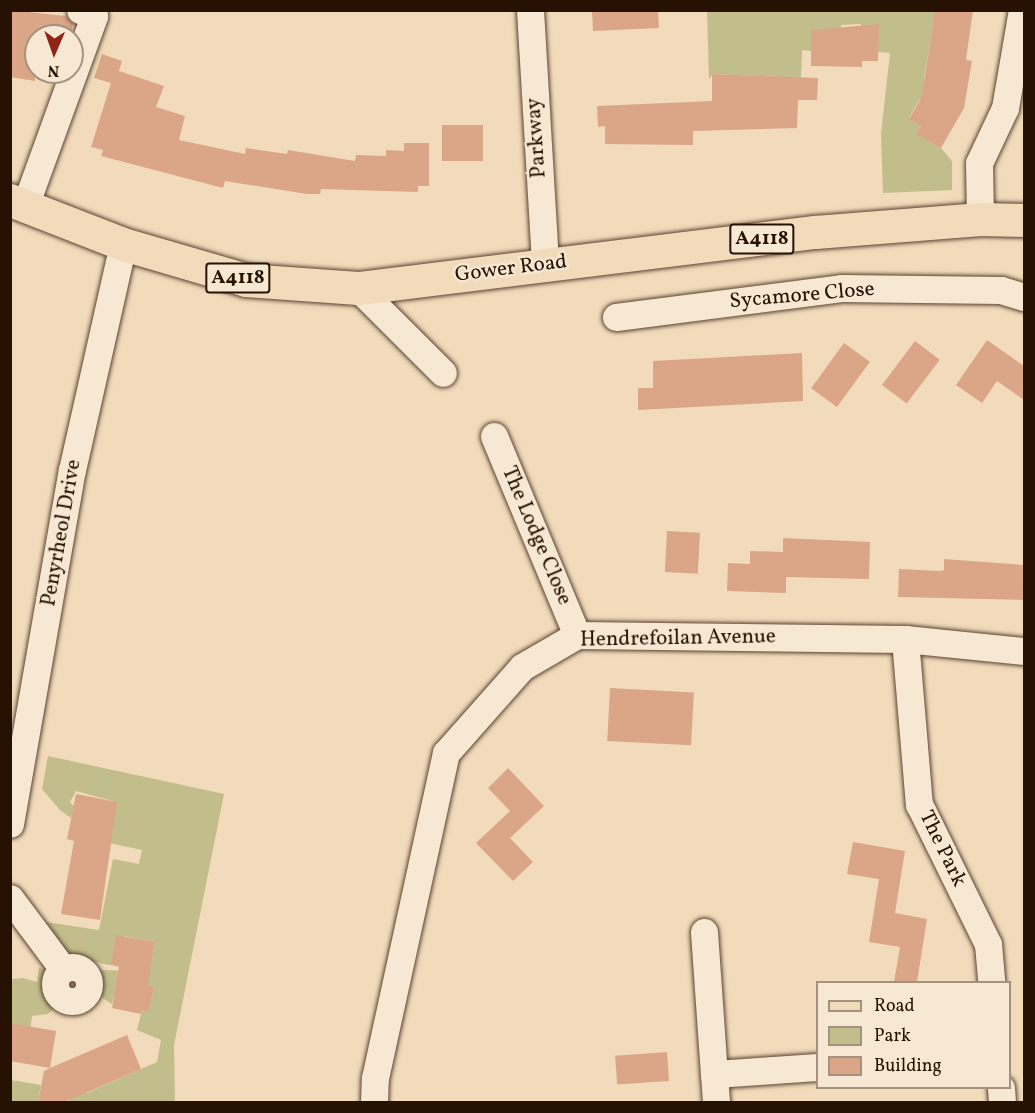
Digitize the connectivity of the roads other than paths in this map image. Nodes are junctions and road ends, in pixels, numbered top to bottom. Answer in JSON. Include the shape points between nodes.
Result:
{"nodes":[{"id":1,"x":81,"y":10,"type":"edge"},
{"id":2,"x":530,"y":10,"type":"edge"},
{"id":3,"x":1022,"y":10,"type":"edge"},
{"id":4,"x":18,"y":203,"type":"edge"},
{"id":5,"x":980,"y":219,"type":"junction"},
{"id":6,"x":1024,"y":220,"type":"edge"},
{"id":7,"x":123,"y":244,"type":"junction"},
{"id":8,"x":545,"y":266,"type":"junction"},
{"id":9,"x":358,"y":288,"type":"junction"},
{"id":10,"x":1024,"y":297,"type":"edge"},
{"id":11,"x":616,"y":317,"type":"dead end"},
{"id":12,"x":443,"y":373,"type":"dead end"},
{"id":13,"x":494,"y":436,"type":"dead end"},
{"id":14,"x":577,"y":635,"type":"junction"},
{"id":15,"x":905,"y":639,"type":"junction"},
{"id":16,"x":1024,"y":651,"type":"edge"},
{"id":17,"x":10,"y":824,"type":"edge"},
{"id":18,"x":10,"y":898,"type":"edge"},
{"id":19,"x":704,"y":932,"type":"dead end"},
{"id":20,"x":63,"y":969,"type":"dead end"},
{"id":21,"x":992,"y":981,"type":"edge"},
{"id":22,"x":816,"y":1067,"type":"edge"},
{"id":23,"x":714,"y":1074,"type":"junction"},
{"id":24,"x":374,"y":1102,"type":"edge"},
{"id":25,"x":716,"y":1102,"type":"edge"}],
"edges":[{"from":1,"to":4,"type":"street","via":[[94,16]]},
{"from":2,"to":8,"type":"street","name":"Parkway"},
{"from":3,"to":5,"type":"street","via":[[1005,108],[980,163]]},
{"from":4,"to":7,"type":"main road","name":"Gower Road","number":"A4118"},
{"from":5,"to":6,"type":"main road","name":"Gower Road","number":"A4118"},
{"from":5,"to":8,"type":"main road","name":"Gower Road","number":"A4118","via":[[815,232]]},
{"from":7,"to":9,"type":"main road","name":"Gower Road","number":"A4118","via":[[246,280]]},
{"from":7,"to":17,"type":"street","name":"Penyrheol Drive","via":[[72,471]]},
{"from":8,"to":9,"type":"main road","name":"Gower Road","number":"A4118"},
{"from":9,"to":12,"type":"street"},
{"from":10,"to":11,"type":"street","name":"Sycamore Close","via":[[1001,290],[841,288]]},
{"from":13,"to":14,"type":"street","name":"The Lodge Close"},
{"from":14,"to":15,"type":"street","name":"Hendrefoilan Avenue"},
{"from":14,"to":24,"type":"street","name":"Hendrefoilan Avenue","via":[[522,667],[446,753],[375,1078]]},
{"from":15,"to":16,"type":"street","name":"Hendrefoilan Avenue"},
{"from":15,"to":21,"type":"street","name":"The Park","via":[[920,804],[988,944]]},
{"from":18,"to":20,"type":"street"},
{"from":19,"to":23,"type":"street"},
{"from":22,"to":23,"type":"street"},
{"from":23,"to":25,"type":"street"}]}
